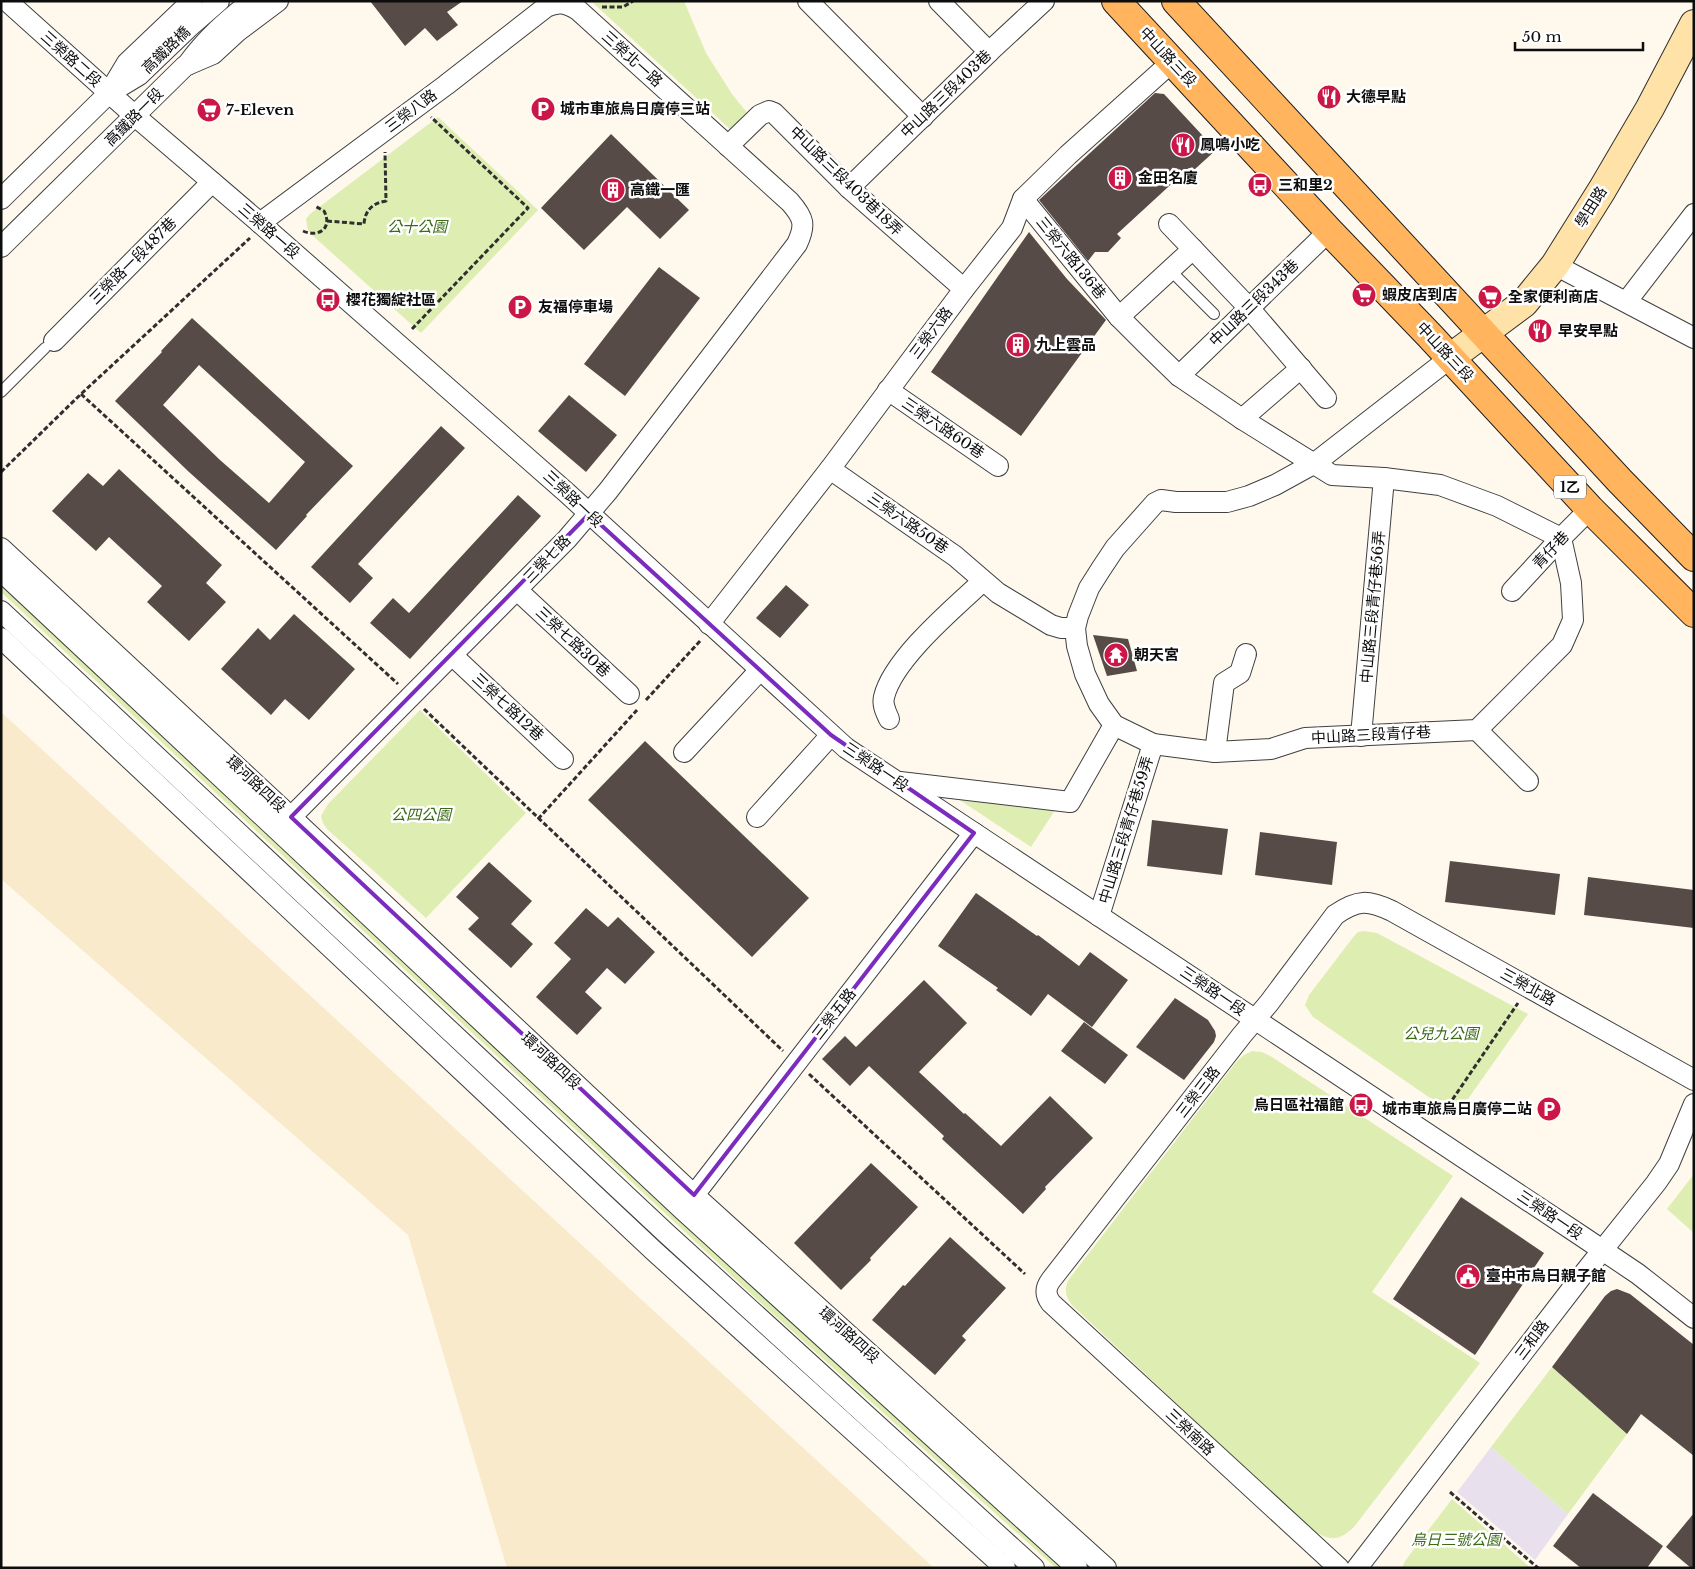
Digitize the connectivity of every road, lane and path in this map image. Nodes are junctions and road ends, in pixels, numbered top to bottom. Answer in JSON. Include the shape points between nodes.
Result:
{"nodes":[{"id":1,"x":8,"y":1,"type":"edge"},
{"id":2,"x":192,"y":1,"type":"edge"},
{"id":3,"x":220,"y":1,"type":"edge"},
{"id":4,"x":252,"y":1,"type":"edge"},
{"id":5,"x":278,"y":1,"type":"edge"},
{"id":6,"x":633,"y":1,"type":"edge"},
{"id":7,"x":808,"y":1,"type":"edge"},
{"id":8,"x":939,"y":1,"type":"edge"},
{"id":9,"x":1044,"y":1,"type":"edge"},
{"id":10,"x":1116,"y":1,"type":"edge"},
{"id":11,"x":1176,"y":1,"type":"edge"},
{"id":12,"x":562,"y":2,"type":"joint"},
{"id":13,"x":597,"y":6,"type":"dead end"},
{"id":14,"x":1694,"y":24,"type":"edge"},
{"id":15,"x":989,"y":52,"type":"junction"},
{"id":16,"x":1173,"y":62,"type":"junction"},
{"id":17,"x":186,"y":66,"type":"junction"},
{"id":18,"x":109,"y":93,"type":"junction"},
{"id":19,"x":135,"y":116,"type":"junction"},
{"id":20,"x":923,"y":116,"type":"junction"},
{"id":21,"x":431,"y":117,"type":"dead end"},
{"id":22,"x":728,"y":146,"type":"junction"},
{"id":23,"x":385,"y":152,"type":"dead end"},
{"id":24,"x":212,"y":182,"type":"junction"},
{"id":25,"x":850,"y":188,"type":"junction"},
{"id":26,"x":1,"y":199,"type":"edge"},
{"id":27,"x":1023,"y":199,"type":"junction"},
{"id":28,"x":314,"y":206,"type":"dead end"},
{"id":29,"x":1694,"y":214,"type":"edge"},
{"id":30,"x":327,"y":221,"type":"junction"},
{"id":31,"x":804,"y":224,"type":"joint"},
{"id":32,"x":1169,"y":224,"type":"dead end"},
{"id":33,"x":255,"y":230,"type":"junction"},
{"id":34,"x":303,"y":231,"type":"dead end"},
{"id":35,"x":1329,"y":231,"type":"junction"},
{"id":36,"x":1,"y":248,"type":"edge"},
{"id":37,"x":1193,"y":249,"type":"junction"},
{"id":38,"x":1554,"y":265,"type":"junction"},
{"id":39,"x":1170,"y":270,"type":"junction"},
{"id":40,"x":964,"y":289,"type":"junction"},
{"id":41,"x":1626,"y":301,"type":"junction"},
{"id":42,"x":1249,"y":308,"type":"junction"},
{"id":43,"x":1214,"y":314,"type":"dead end"},
{"id":44,"x":1119,"y":317,"type":"junction"},
{"id":45,"x":412,"y":329,"type":"dead end"},
{"id":46,"x":1483,"y":334,"type":"junction"},
{"id":47,"x":1694,"y":338,"type":"edge"},
{"id":48,"x":49,"y":344,"type":"joint"},
{"id":49,"x":1450,"y":358,"type":"junction"},
{"id":50,"x":1301,"y":368,"type":"junction"},
{"id":51,"x":1179,"y":376,"type":"junction"},
{"id":52,"x":888,"y":390,"type":"junction"},
{"id":53,"x":1,"y":392,"type":"edge"},
{"id":54,"x":81,"y":394,"type":"junction"},
{"id":55,"x":1326,"y":398,"type":"dead end"},
{"id":56,"x":1242,"y":420,"type":"junction"},
{"id":57,"x":1315,"y":463,"type":"junction"},
{"id":58,"x":998,"y":466,"type":"dead end"},
{"id":59,"x":830,"y":469,"type":"junction"},
{"id":60,"x":1,"y":472,"type":"edge"},
{"id":61,"x":1384,"y":478,"type":"junction"},
{"id":62,"x":1590,"y":509,"type":"junction"},
{"id":63,"x":589,"y":514,"type":"junction"},
{"id":64,"x":1561,"y":538,"type":"junction"},
{"id":65,"x":1,"y":548,"type":"edge"},
{"id":66,"x":1694,"y":557,"type":"edge"},
{"id":67,"x":1,"y":571,"type":"edge"},
{"id":68,"x":983,"y":581,"type":"junction"},
{"id":69,"x":517,"y":590,"type":"junction"},
{"id":70,"x":1512,"y":591,"type":"dead end"},
{"id":71,"x":1,"y":610,"type":"edge"},
{"id":72,"x":1694,"y":614,"type":"edge"},
{"id":73,"x":1076,"y":628,"type":"junction"},
{"id":74,"x":704,"y":632,"type":"junction"},
{"id":75,"x":1,"y":638,"type":"edge"},
{"id":76,"x":1246,"y":654,"type":"dead end"},
{"id":77,"x":452,"y":655,"type":"junction"},
{"id":78,"x":760,"y":670,"type":"junction"},
{"id":79,"x":400,"y":687,"type":"dead end"},
{"id":80,"x":628,"y":694,"type":"dead end"},
{"id":81,"x":420,"y":705,"type":"dead end"},
{"id":82,"x":889,"y":719,"type":"dead end"},
{"id":83,"x":1114,"y":725,"type":"junction"},
{"id":84,"x":1477,"y":730,"type":"junction"},
{"id":85,"x":831,"y":735,"type":"junction"},
{"id":86,"x":1361,"y":736,"type":"junction"},
{"id":87,"x":1153,"y":744,"type":"junction"},
{"id":88,"x":684,"y":752,"type":"dead end"},
{"id":89,"x":1215,"y":752,"type":"junction"},
{"id":90,"x":563,"y":759,"type":"dead end"},
{"id":91,"x":896,"y":781,"type":"junction"},
{"id":92,"x":1528,"y":781,"type":"dead end"},
{"id":93,"x":291,"y":817,"type":"junction"},
{"id":94,"x":757,"y":818,"type":"dead end"},
{"id":95,"x":538,"y":819,"type":"junction"},
{"id":96,"x":974,"y":833,"type":"junction"},
{"id":97,"x":1360,"y":902,"type":"joint"},
{"id":98,"x":1099,"y":916,"type":"junction"},
{"id":99,"x":1518,"y":1003,"type":"dead end"},
{"id":100,"x":1255,"y":1019,"type":"junction"},
{"id":101,"x":783,"y":1051,"type":"dead end"},
{"id":102,"x":806,"y":1072,"type":"dead end"},
{"id":103,"x":1694,"y":1080,"type":"edge"},
{"id":104,"x":1694,"y":1104,"type":"edge"},
{"id":105,"x":1444,"y":1112,"type":"dead end"},
{"id":106,"x":694,"y":1195,"type":"junction"},
{"id":107,"x":1602,"y":1250,"type":"junction"},
{"id":108,"x":1025,"y":1274,"type":"dead end"},
{"id":109,"x":1046,"y":1292,"type":"joint"},
{"id":110,"x":1694,"y":1318,"type":"edge"},
{"id":111,"x":1450,"y":1492,"type":"dead end"},
{"id":112,"x":1005,"y":1568,"type":"edge"},
{"id":113,"x":1034,"y":1568,"type":"edge"},
{"id":114,"x":1077,"y":1568,"type":"edge"},
{"id":115,"x":1106,"y":1568,"type":"edge"},
{"id":116,"x":1340,"y":1568,"type":"edge"},
{"id":117,"x":1357,"y":1568,"type":"edge"},
{"id":118,"x":1538,"y":1568,"type":"edge"}],
"edges":[{"from":1,"to":18,"type":"street","name":"三榮路二段"},
{"from":2,"to":18,"type":"street","via":[[127,63]]},
{"from":3,"to":18,"type":"street","name":"高鐵路橋","via":[[139,75]]},
{"from":4,"to":17,"type":"street","name":"高鐵路橋","via":[[203,43]]},
{"from":5,"to":17,"type":"street","name":"高鐵路一段","via":[[213,54]]},
{"from":6,"to":13,"type":"path","via":[[622,7]]},
{"from":7,"to":20,"type":"street"},
{"from":8,"to":15,"type":"street"},
{"from":9,"to":15,"type":"street","name":"中山路三段403巷"},
{"from":10,"to":16,"type":"main road","name":"中山路三段","number":"1乙"},
{"from":11,"to":46,"type":"main road","number":"1乙"},
{"from":12,"to":22,"type":"street","name":"三榮北一路","via":[[578,10]]},
{"from":12,"to":33,"type":"street","name":"三榮八路","via":[[546,7]]},
{"from":14,"to":38,"type":"main road","name":"學田路","via":[[1650,108]]},
{"from":15,"to":20,"type":"street","name":"中山路三段403巷"},
{"from":16,"to":27,"type":"street","name":"三榮六路"},
{"from":16,"to":35,"type":"main road","name":"中山路三段","number":"1乙"},
{"from":17,"to":19,"type":"street","name":"高鐵路一段"},
{"from":18,"to":19,"type":"street","name":"三榮路二段"},
{"from":18,"to":26,"type":"street"},
{"from":19,"to":24,"type":"street","name":"三榮路一段"},
{"from":19,"to":36,"type":"street","name":"高鐵路一段"},
{"from":20,"to":25,"type":"street","name":"中山路三段403巷"},
{"from":21,"to":45,"type":"path","via":[[528,208]]},
{"from":22,"to":25,"type":"street","name":"中山路三段403巷18弄","via":[[760,115],[769,111]]},
{"from":22,"to":31,"type":"street","name":"三榮北一路","via":[[790,202]]},
{"from":23,"to":30,"type":"path","via":[[386,201],[371,207],[364,224]]},
{"from":24,"to":33,"type":"street","name":"三榮路一段"},
{"from":24,"to":48,"type":"street","name":"三榮路一段487巷"},
{"from":25,"to":40,"type":"street","name":"中山路三段403巷18弄"},
{"from":27,"to":40,"type":"street","name":"三榮六路","via":[[1012,228]]},
{"from":27,"to":44,"type":"street","name":"三榮六路136巷"},
{"from":28,"to":30,"type":"path","via":[[324,210]]},
{"from":29,"to":41,"type":"street"},
{"from":30,"to":34,"type":"path","via":[[322,231],[316,234]]},
{"from":31,"to":63,"type":"street","name":"三榮七路","via":[[797,244]]},
{"from":32,"to":37,"type":"street"},
{"from":33,"to":54,"type":"path"},
{"from":33,"to":63,"type":"street","name":"三榮路一段"},
{"from":35,"to":42,"type":"street","name":"中山路三段343巷"},
{"from":35,"to":49,"type":"main road","name":"中山路三段","number":"1乙"},
{"from":37,"to":39,"type":"street"},
{"from":37,"to":42,"type":"street"},
{"from":38,"to":41,"type":"street"},
{"from":38,"to":46,"type":"main road","name":"學田路","via":[[1524,303]]},
{"from":39,"to":43,"type":"lane"},
{"from":39,"to":44,"type":"street"},
{"from":40,"to":52,"type":"street","name":"三榮六路"},
{"from":41,"to":47,"type":"street"},
{"from":42,"to":50,"type":"street"},
{"from":42,"to":51,"type":"street","name":"中山路三段343巷"},
{"from":44,"to":51,"type":"street","name":"三榮六路136巷"},
{"from":46,"to":49,"type":"main road","name":"學田路"},
{"from":46,"to":66,"type":"main road","number":"1乙"},
{"from":48,"to":53,"type":"lane"},
{"from":49,"to":57,"type":"street"},
{"from":49,"to":62,"type":"main road","name":"中山路三段","number":"1乙"},
{"from":50,"to":55,"type":"street"},
{"from":50,"to":56,"type":"street"},
{"from":51,"to":56,"type":"street","name":"三榮六路136巷"},
{"from":52,"to":58,"type":"street","name":"三榮六路60巷"},
{"from":52,"to":59,"type":"street","name":"三榮六路"},
{"from":54,"to":60,"type":"path"},
{"from":54,"to":79,"type":"path"},
{"from":56,"to":57,"type":"street","name":"三榮六路136巷"},
{"from":57,"to":61,"type":"street","via":[[1332,475]]},
{"from":57,"to":73,"type":"street","via":[[1275,485],[1227,502],[1161,500],[1155,503],[1101,568],[1089,588]]},
{"from":59,"to":68,"type":"street","name":"三榮六路50巷","via":[[955,556]]},
{"from":59,"to":74,"type":"street","name":"三榮六路"},
{"from":61,"to":64,"type":"street","via":[[1440,485],[1497,506]]},
{"from":61,"to":86,"type":"street","name":"中山路三段青仔巷56弄"},
{"from":62,"to":64,"type":"street","name":"青仔巷"},
{"from":62,"to":72,"type":"main road","name":"中山路三段","number":"1乙"},
{"from":63,"to":69,"type":"street","name":"三榮七路"},
{"from":63,"to":74,"type":"street","name":"三榮路一段"},
{"from":64,"to":70,"type":"street","name":"青仔巷"},
{"from":64,"to":84,"type":"street","via":[[1571,583],[1573,620],[1562,645]]},
{"from":65,"to":93,"type":"street","name":"環河路四段"},
{"from":67,"to":114,"type":"street","name":"環河路四段","via":[[683,1210]]},
{"from":68,"to":73,"type":"street","name":"三榮六路50巷","via":[[1051,625]]},
{"from":68,"to":82,"type":"street","via":[[931,630],[903,662],[884,698]]},
{"from":69,"to":77,"type":"street","name":"三榮七路"},
{"from":69,"to":80,"type":"street","name":"三榮七路30巷"},
{"from":71,"to":113,"type":"street","via":[[667,1234]]},
{"from":73,"to":83,"type":"street","via":[[1085,674]]},
{"from":74,"to":78,"type":"street","name":"三榮路一段"},
{"from":74,"to":95,"type":"path"},
{"from":75,"to":112,"type":"street","via":[[654,1251]]},
{"from":76,"to":89,"type":"street","via":[[1240,673],[1224,682]]},
{"from":77,"to":90,"type":"street","name":"三榮七路12巷"},
{"from":77,"to":93,"type":"street","name":"三榮七路"},
{"from":78,"to":85,"type":"street","name":"三榮路一段"},
{"from":78,"to":88,"type":"street"},
{"from":81,"to":95,"type":"path"},
{"from":83,"to":87,"type":"street","name":"中山路三段青仔巷"},
{"from":83,"to":91,"type":"street","via":[[1070,802]]},
{"from":84,"to":86,"type":"street","name":"中山路三段青仔巷"},
{"from":84,"to":92,"type":"street"},
{"from":85,"to":91,"type":"street","name":"三榮路一段"},
{"from":85,"to":94,"type":"street"},
{"from":86,"to":89,"type":"street","name":"中山路三段青仔巷","via":[[1305,738],[1271,749]]},
{"from":87,"to":89,"type":"street","name":"中山路三段青仔巷"},
{"from":87,"to":98,"type":"street","name":"中山路三段青仔巷59弄"},
{"from":91,"to":96,"type":"street","name":"三榮路一段"},
{"from":93,"to":106,"type":"street","name":"環河路四段"},
{"from":95,"to":101,"type":"path"},
{"from":96,"to":98,"type":"street","name":"三榮路一段"},
{"from":96,"to":106,"type":"street","name":"三榮五路"},
{"from":97,"to":100,"type":"street","name":"三榮三路","via":[[1335,915]]},
{"from":97,"to":103,"type":"street","name":"三榮北路","via":[[1392,911]]},
{"from":98,"to":100,"type":"street","name":"三榮路一段"},
{"from":99,"to":105,"type":"path"},
{"from":100,"to":107,"type":"street","name":"三榮路一段"},
{"from":100,"to":109,"type":"street","name":"三榮三路","via":[[1047,1285]]},
{"from":102,"to":108,"type":"path"},
{"from":104,"to":107,"type":"street","name":"三和路","via":[[1669,1164]]},
{"from":106,"to":115,"type":"street","name":"環河路四段"},
{"from":107,"to":110,"type":"street","name":"三榮路一段"},
{"from":107,"to":117,"type":"street","name":"三和路"},
{"from":109,"to":116,"type":"street","name":"三榮南路","via":[[1051,1303]]},
{"from":111,"to":118,"type":"path"}]}
